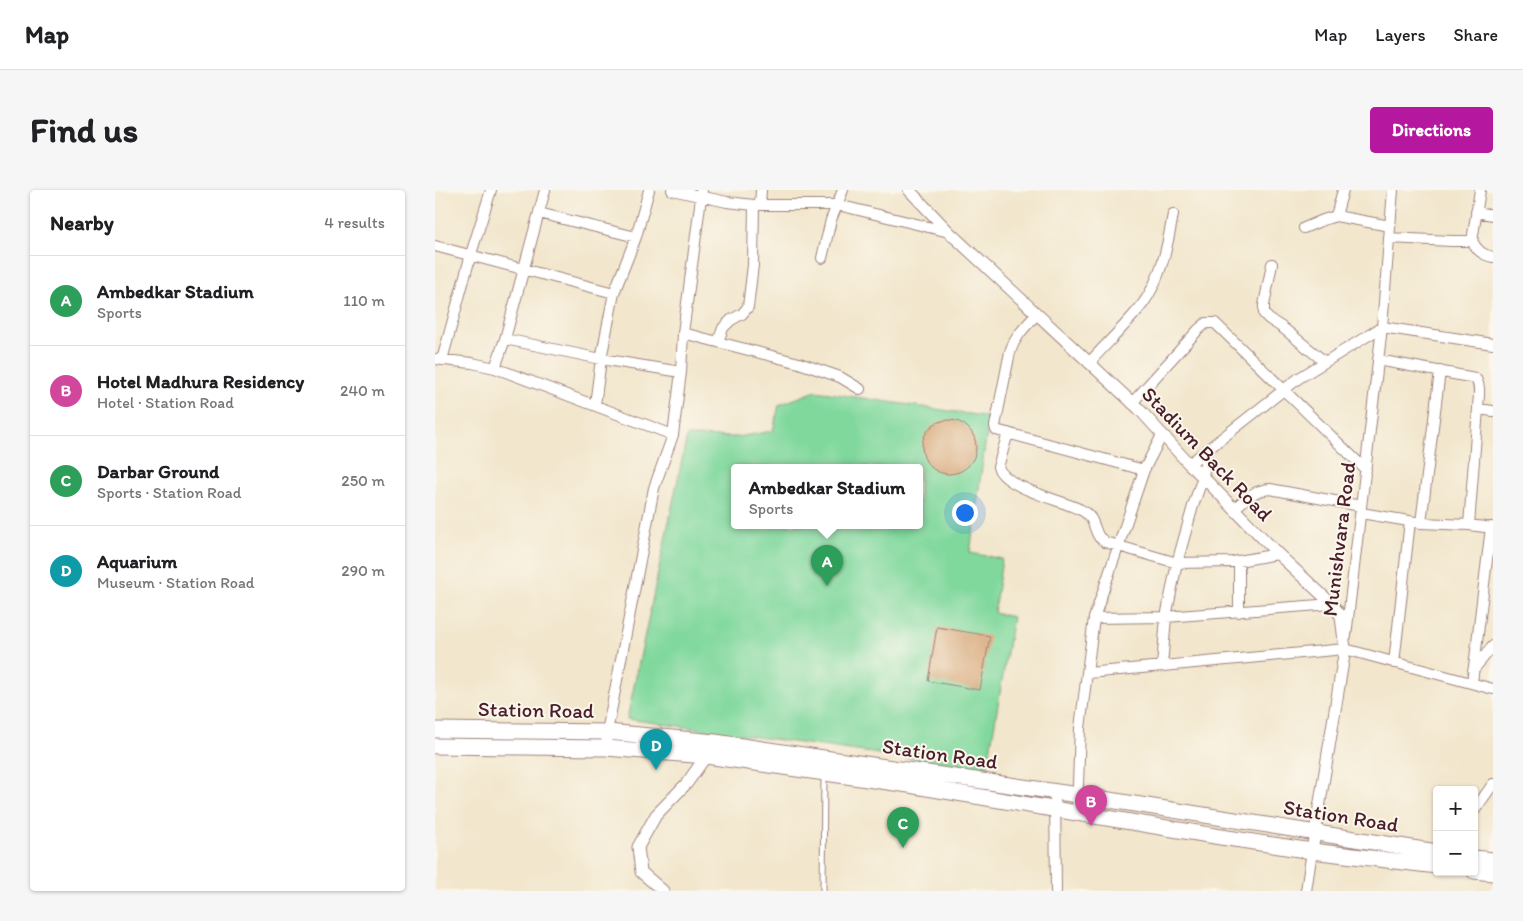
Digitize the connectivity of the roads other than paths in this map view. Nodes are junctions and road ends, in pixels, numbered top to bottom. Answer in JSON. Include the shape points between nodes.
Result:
{"nodes":[{"id":1,"x":491,"y":190,"type":"edge"},
{"id":2,"x":545,"y":190,"type":"edge"},
{"id":3,"x":649,"y":190,"type":"edge"},
{"id":4,"x":672,"y":190,"type":"edge"},
{"id":5,"x":761,"y":190,"type":"edge"},
{"id":6,"x":843,"y":190,"type":"edge"},
{"id":7,"x":909,"y":190,"type":"edge"},
{"id":8,"x":1343,"y":190,"type":"edge"},
{"id":9,"x":1393,"y":190,"type":"edge"},
{"id":10,"x":1481,"y":190,"type":"edge"},
{"id":11,"x":701,"y":194,"type":"edge"},
{"id":12,"x":757,"y":205,"type":"junction"},
{"id":13,"x":838,"y":205,"type":"junction"},
{"id":14,"x":1477,"y":212,"type":"junction"},
{"id":15,"x":539,"y":213,"type":"junction"},
{"id":16,"x":1173,"y":214,"type":"dead end"},
{"id":17,"x":1493,"y":215,"type":"edge"},
{"id":18,"x":1337,"y":216,"type":"junction"},
{"id":19,"x":1390,"y":226,"type":"junction"},
{"id":20,"x":1304,"y":228,"type":"dead end"},
{"id":21,"x":949,"y":232,"type":"junction"},
{"id":22,"x":636,"y":237,"type":"junction"},
{"id":23,"x":1389,"y":238,"type":"junction"},
{"id":24,"x":1472,"y":240,"type":"junction"},
{"id":25,"x":435,"y":246,"type":"edge"},
{"id":26,"x":471,"y":254,"type":"junction"},
{"id":27,"x":1493,"y":257,"type":"edge"},
{"id":28,"x":822,"y":258,"type":"dead end"},
{"id":29,"x":1272,"y":264,"type":"dead end"},
{"id":30,"x":523,"y":269,"type":"junction"},
{"id":31,"x":614,"y":293,"type":"junction"},
{"id":32,"x":1037,"y":314,"type":"junction"},
{"id":33,"x":1382,"y":327,"type":"junction"},
{"id":34,"x":683,"y":333,"type":"junction"},
{"id":35,"x":505,"y":339,"type":"junction"},
{"id":36,"x":718,"y":342,"type":"junction"},
{"id":37,"x":1493,"y":344,"type":"edge"},
{"id":38,"x":439,"y":359,"type":"edge"},
{"id":39,"x":601,"y":359,"type":"junction"},
{"id":40,"x":1378,"y":360,"type":"junction"},
{"id":41,"x":1325,"y":362,"type":"junction"},
{"id":42,"x":1089,"y":363,"type":"junction"},
{"id":43,"x":495,"y":368,"type":"junction"},
{"id":44,"x":1439,"y":371,"type":"junction"},
{"id":45,"x":681,"y":372,"type":"junction"},
{"id":46,"x":860,"y":389,"type":"dead end"},
{"id":47,"x":1283,"y":390,"type":"junction"},
{"id":48,"x":1132,"y":403,"type":"junction"},
{"id":49,"x":595,"y":405,"type":"junction"},
{"id":50,"x":1478,"y":409,"type":"junction"},
{"id":51,"x":1493,"y":411,"type":"edge"},
{"id":52,"x":1008,"y":433,"type":"junction"},
{"id":53,"x":673,"y":434,"type":"junction"},
{"id":54,"x":1162,"y":435,"type":"junction"},
{"id":55,"x":1207,"y":450,"type":"junction"},
{"id":56,"x":1189,"y":464,"type":"junction"},
{"id":57,"x":1144,"y":470,"type":"junction"},
{"id":58,"x":1366,"y":470,"type":"junction"},
{"id":59,"x":1203,"y":477,"type":"junction"},
{"id":60,"x":1235,"y":509,"type":"junction"},
{"id":61,"x":1361,"y":509,"type":"junction"},
{"id":62,"x":1410,"y":521,"type":"junction"},
{"id":63,"x":1421,"y":522,"type":"junction"},
{"id":64,"x":1469,"y":525,"type":"junction"},
{"id":65,"x":1492,"y":528,"type":"edge"},
{"id":66,"x":1119,"y":545,"type":"junction"},
{"id":67,"x":1279,"y":554,"type":"junction"},
{"id":68,"x":1239,"y":561,"type":"junction"},
{"id":69,"x":1177,"y":562,"type":"junction"},
{"id":70,"x":1321,"y":593,"type":"junction"},
{"id":71,"x":1332,"y":604,"type":"junction"},
{"id":72,"x":1306,"y":606,"type":"junction"},
{"id":73,"x":1239,"y":612,"type":"junction"},
{"id":74,"x":1166,"y":617,"type":"junction"},
{"id":75,"x":1094,"y":618,"type":"junction"},
{"id":76,"x":1493,"y":646,"type":"edge"},
{"id":77,"x":1345,"y":650,"type":"junction"},
{"id":78,"x":1394,"y":663,"type":"junction"},
{"id":79,"x":1162,"y":666,"type":"junction"},
{"id":80,"x":1473,"y":669,"type":"junction"},
{"id":81,"x":1088,"y":673,"type":"junction"},
{"id":82,"x":1461,"y":680,"type":"junction"},
{"id":83,"x":1472,"y":683,"type":"junction"},
{"id":84,"x":1493,"y":689,"type":"edge"},
{"id":85,"x":435,"y":730,"type":"edge"},
{"id":86,"x":607,"y":732,"type":"junction"},
{"id":87,"x":715,"y":742,"type":"junction"},
{"id":88,"x":435,"y":746,"type":"edge"},
{"id":89,"x":606,"y":748,"type":"junction"},
{"id":90,"x":706,"y":756,"type":"junction"},
{"id":91,"x":824,"y":773,"type":"junction"},
{"id":92,"x":1493,"y":784,"type":"edge"},
{"id":93,"x":1055,"y":792,"type":"junction"},
{"id":94,"x":1078,"y":795,"type":"junction"},
{"id":95,"x":1478,"y":805,"type":"edge"},
{"id":96,"x":1054,"y":809,"type":"junction"},
{"id":97,"x":1077,"y":812,"type":"junction"},
{"id":98,"x":1315,"y":834,"type":"junction"},
{"id":99,"x":1312,"y":851,"type":"junction"},
{"id":100,"x":1433,"y":851,"type":"edge"},
{"id":101,"x":1478,"y":858,"type":"edge"},
{"id":102,"x":1493,"y":860,"type":"edge"},
{"id":103,"x":1433,"y":866,"type":"edge"},
{"id":104,"x":1478,"y":871,"type":"edge"},
{"id":105,"x":1493,"y":873,"type":"edge"},
{"id":106,"x":663,"y":891,"type":"edge"},
{"id":107,"x":823,"y":891,"type":"edge"},
{"id":108,"x":1056,"y":891,"type":"edge"},
{"id":109,"x":1306,"y":891,"type":"edge"}],
"edges":[{"from":1,"to":26,"type":"street"},
{"from":2,"to":15,"type":"street"},
{"from":3,"to":22,"type":"street"},
{"from":4,"to":11,"type":"street"},
{"from":5,"to":12,"type":"street"},
{"from":6,"to":13,"type":"street"},
{"from":7,"to":21,"type":"street","name":"Stadium Back Road"},
{"from":8,"to":18,"type":"street"},
{"from":9,"to":19,"type":"street","name":"Munishvara Road"},
{"from":10,"to":14,"type":"street"},
{"from":11,"to":12,"type":"street","via":[[727,202]]},
{"from":11,"to":34,"type":"street"},
{"from":12,"to":13,"type":"street"},
{"from":12,"to":36,"type":"street","via":[[748,307],[723,328]]},
{"from":13,"to":21,"type":"street"},
{"from":13,"to":28,"type":"street"},
{"from":14,"to":17,"type":"street"},
{"from":14,"to":24,"type":"street"},
{"from":15,"to":22,"type":"street"},
{"from":15,"to":30,"type":"street"},
{"from":16,"to":42,"type":"street","via":[[1168,243],[1150,291],[1142,305]]},
{"from":18,"to":19,"type":"street"},
{"from":18,"to":20,"type":"street"},
{"from":19,"to":23,"type":"street","name":"Munishvara Road"},
{"from":21,"to":32,"type":"street","name":"Stadium Back Road"},
{"from":22,"to":31,"type":"street"},
{"from":23,"to":24,"type":"street"},
{"from":23,"to":33,"type":"street","name":"Munishvara Road"},
{"from":24,"to":27,"type":"street","via":[[1484,255]]},
{"from":25,"to":26,"type":"street"},
{"from":26,"to":30,"type":"street"},
{"from":26,"to":38,"type":"street"},
{"from":29,"to":41,"type":"street","via":[[1264,314]]},
{"from":30,"to":31,"type":"street"},
{"from":30,"to":35,"type":"street"},
{"from":31,"to":39,"type":"street"},
{"from":32,"to":42,"type":"street","name":"Stadium Back Road"},
{"from":32,"to":52,"type":"street","via":[[1020,332],[1009,352],[995,426],[996,430]]},
{"from":33,"to":37,"type":"street"},
{"from":33,"to":40,"type":"street","name":"Munishvara Road"},
{"from":33,"to":41,"type":"street"},
{"from":34,"to":36,"type":"street"},
{"from":34,"to":45,"type":"street"},
{"from":35,"to":39,"type":"street"},
{"from":35,"to":43,"type":"street"},
{"from":36,"to":46,"type":"street","via":[[799,363],[840,377]]},
{"from":38,"to":43,"type":"street"},
{"from":39,"to":45,"type":"street"},
{"from":39,"to":49,"type":"street"},
{"from":40,"to":44,"type":"street"},
{"from":40,"to":58,"type":"street","name":"Munishvara Road"},
{"from":41,"to":47,"type":"street"},
{"from":42,"to":48,"type":"street","name":"Stadium Back Road"},
{"from":43,"to":49,"type":"street"},
{"from":44,"to":50,"type":"street","via":[[1475,378],[1479,386]]},
{"from":44,"to":63,"type":"street"},
{"from":45,"to":53,"type":"street"},
{"from":47,"to":48,"type":"street","via":[[1219,326],[1211,322],[1205,323]]},
{"from":47,"to":55,"type":"street"},
{"from":47,"to":58,"type":"street"},
{"from":48,"to":54,"type":"street","name":"Stadium Back Road"},
{"from":49,"to":53,"type":"street"},
{"from":50,"to":51,"type":"street"},
{"from":50,"to":64,"type":"street"},
{"from":52,"to":57,"type":"street"},
{"from":52,"to":66,"type":"street","via":[[998,467],[1000,472],[1037,495],[1084,512],[1093,521],[1099,537]]},
{"from":53,"to":86,"type":"street","via":[[654,488]]},
{"from":54,"to":56,"type":"street","name":"Stadium Back Road"},
{"from":54,"to":57,"type":"street"},
{"from":55,"to":56,"type":"street"},
{"from":55,"to":59,"type":"street"},
{"from":56,"to":59,"type":"street","name":"Stadium Back Road"},
{"from":57,"to":66,"type":"street"},
{"from":58,"to":61,"type":"street","name":"Munishvara Road"},
{"from":59,"to":60,"type":"street","name":"Stadium Back Road"},
{"from":59,"to":69,"type":"street"},
{"from":60,"to":61,"type":"street","via":[[1258,490],[1270,489]]},
{"from":60,"to":67,"type":"street","name":"Stadium Back Road"},
{"from":61,"to":62,"type":"street"},
{"from":61,"to":77,"type":"street","name":"Munishvara Road"},
{"from":62,"to":63,"type":"street"},
{"from":62,"to":78,"type":"street"},
{"from":63,"to":64,"type":"street"},
{"from":64,"to":65,"type":"street"},
{"from":65,"to":80,"type":"street"},
{"from":66,"to":69,"type":"street"},
{"from":66,"to":75,"type":"street"},
{"from":67,"to":68,"type":"street"},
{"from":67,"to":70,"type":"street","name":"Stadium Back Road"},
{"from":68,"to":69,"type":"street"},
{"from":68,"to":73,"type":"street"},
{"from":69,"to":74,"type":"street"},
{"from":70,"to":71,"type":"street","name":"Stadium Back Road"},
{"from":70,"to":72,"type":"street"},
{"from":71,"to":72,"type":"street"},
{"from":71,"to":77,"type":"street","name":"Stadium Back Road","via":[[1341,616]]},
{"from":72,"to":73,"type":"street"},
{"from":73,"to":74,"type":"street"},
{"from":74,"to":75,"type":"street"},
{"from":74,"to":79,"type":"street"},
{"from":75,"to":81,"type":"street"},
{"from":76,"to":80,"type":"street"},
{"from":77,"to":78,"type":"street"},
{"from":77,"to":79,"type":"street"},
{"from":77,"to":98,"type":"street","name":"Munishvara Road"},
{"from":78,"to":82,"type":"street"},
{"from":79,"to":81,"type":"street"},
{"from":80,"to":82,"type":"street"},
{"from":80,"to":83,"type":"street"},
{"from":81,"to":94,"type":"street","via":[[1080,728]]},
{"from":82,"to":83,"type":"street"},
{"from":83,"to":84,"type":"street"},
{"from":85,"to":86,"type":"main road","name":"Station Road"},
{"from":86,"to":87,"type":"main road","name":"Station Road"},
{"from":86,"to":89,"type":"street"},
{"from":87,"to":90,"type":"street"},
{"from":87,"to":93,"type":"main road","name":"Station Road"},
{"from":88,"to":89,"type":"main road","name":"Station Road"},
{"from":89,"to":90,"type":"main road","name":"Station Road"},
{"from":90,"to":91,"type":"main road","name":"Station Road"},
{"from":90,"to":106,"type":"street","via":[[656,815],[638,847],[641,872]]},
{"from":91,"to":96,"type":"main road","name":"Station Road"},
{"from":91,"to":107,"type":"lane"},
{"from":92,"to":95,"type":"street"},
{"from":93,"to":94,"type":"main road","name":"Station Road"},
{"from":93,"to":96,"type":"street"},
{"from":94,"to":97,"type":"street"},
{"from":94,"to":98,"type":"main road","name":"Station Road"},
{"from":96,"to":97,"type":"main road","name":"Station Road"},
{"from":96,"to":108,"type":"street"},
{"from":97,"to":99,"type":"main road","name":"Station Road"},
{"from":98,"to":99,"type":"street","name":"Munishvara Road"},
{"from":98,"to":100,"type":"main road","name":"Station Road"},
{"from":99,"to":103,"type":"main road","name":"Station Road"},
{"from":99,"to":109,"type":"street","name":"Munishvara Road"},
{"from":101,"to":102,"type":"main road"},
{"from":104,"to":105,"type":"main road"}]}
